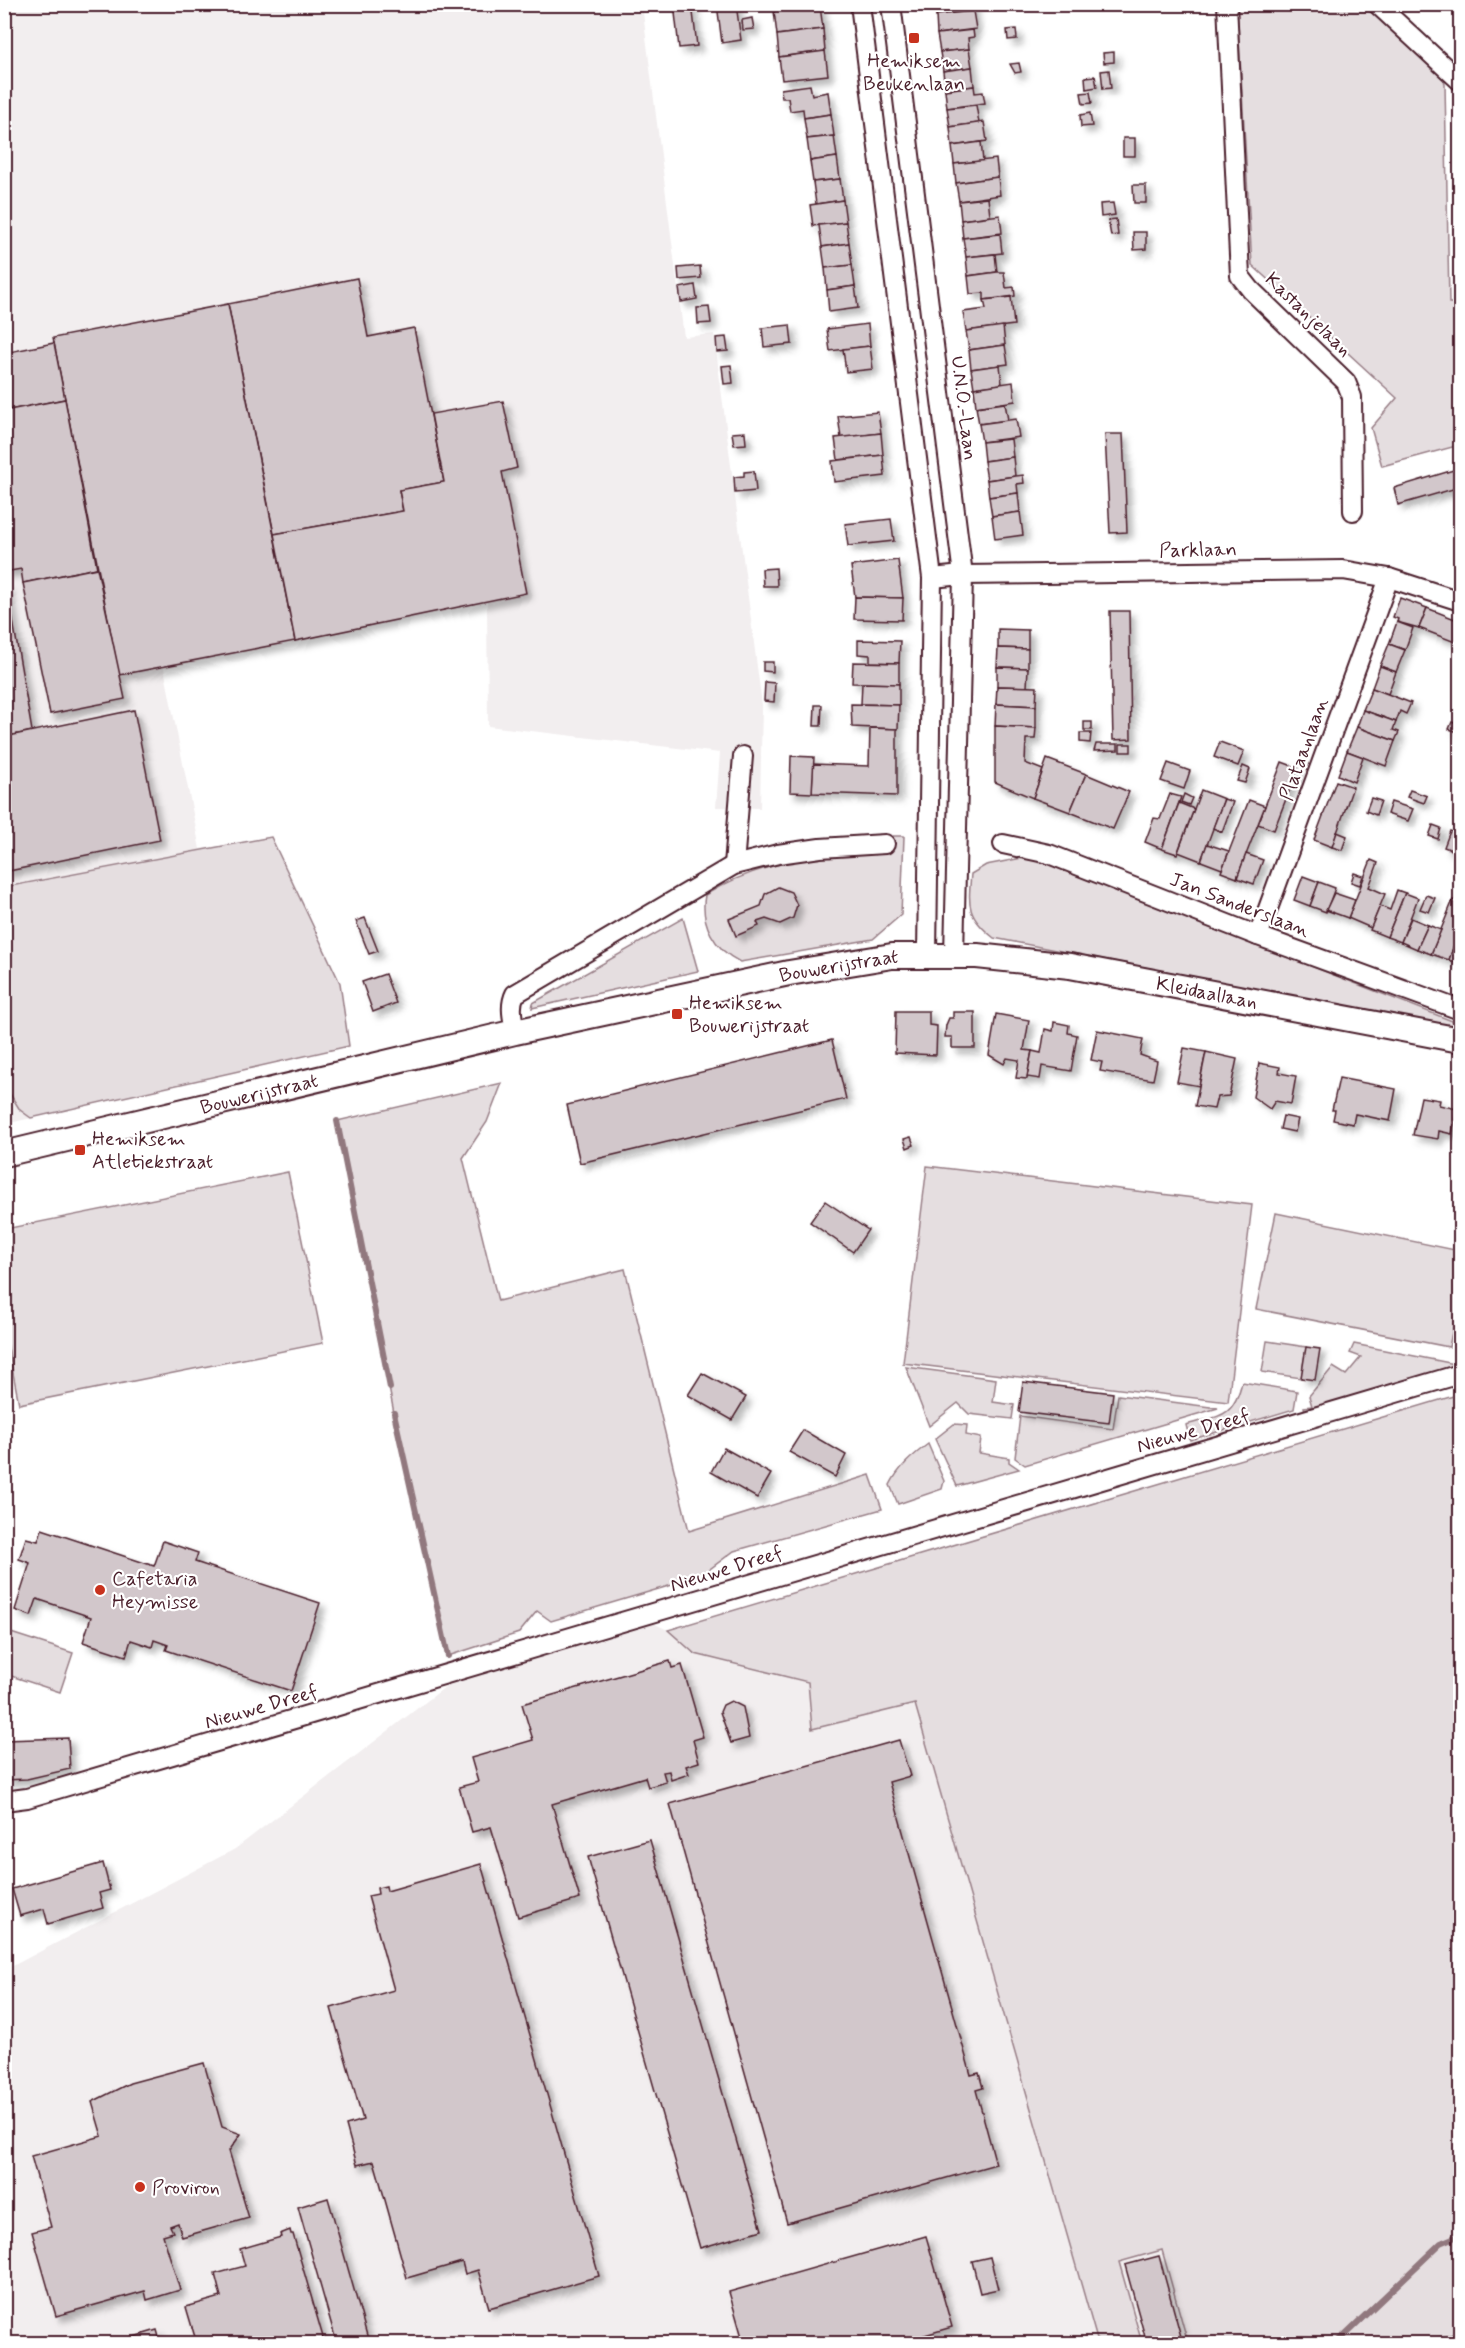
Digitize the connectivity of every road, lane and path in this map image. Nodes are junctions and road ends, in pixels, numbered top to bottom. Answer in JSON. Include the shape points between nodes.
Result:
{"nodes":[{"id":1,"x":860,"y":4,"type":"edge"},
{"id":2,"x":891,"y":4,"type":"edge"},
{"id":3,"x":1227,"y":4,"type":"edge"},
{"id":4,"x":1377,"y":4,"type":"edge"},
{"id":5,"x":1461,"y":81,"type":"edge"},
{"id":6,"x":1353,"y":511,"type":"dead end"},
{"id":7,"x":963,"y":575,"type":"junction"},
{"id":8,"x":932,"y":578,"type":"junction"},
{"id":9,"x":1389,"y":578,"type":"junction"},
{"id":10,"x":1461,"y":601,"type":"edge"},
{"id":11,"x":743,"y":756,"type":"dead end"},
{"id":12,"x":929,"y":818,"type":"junction"},
{"id":13,"x":958,"y":819,"type":"junction"},
{"id":14,"x":885,"y":844,"type":"dead end"},
{"id":15,"x":1003,"y":844,"type":"dead end"},
{"id":16,"x":734,"y":865,"type":"junction"},
{"id":17,"x":1258,"y":936,"type":"junction"},
{"id":18,"x":927,"y":954,"type":"junction"},
{"id":19,"x":954,"y":955,"type":"junction"},
{"id":20,"x":1461,"y":1010,"type":"edge"},
{"id":21,"x":515,"y":1032,"type":"junction"},
{"id":22,"x":1461,"y":1040,"type":"edge"},
{"id":23,"x":4,"y":1154,"type":"edge"},
{"id":24,"x":1461,"y":1374,"type":"edge"},
{"id":25,"x":4,"y":1801,"type":"edge"}],
"edges":[{"from":1,"to":8,"type":"street"},
{"from":2,"to":7,"type":"street","name":"U.N.O.-Laan"},
{"from":3,"to":6,"type":"street","name":"Kastanjelaan","via":[[1240,276],[1346,382],[1352,397]]},
{"from":4,"to":5,"type":"street"},
{"from":7,"to":8,"type":"street","name":"Parklaan"},
{"from":7,"to":9,"type":"street","name":"Parklaan","via":[[1343,570]]},
{"from":7,"to":13,"type":"street","name":"U.N.O.-Laan"},
{"from":8,"to":12,"type":"street"},
{"from":9,"to":10,"type":"street","name":"Parklaan"},
{"from":9,"to":17,"type":"street","name":"Plataanlaan"},
{"from":11,"to":16,"type":"street"},
{"from":12,"to":13,"type":"street"},
{"from":12,"to":18,"type":"street"},
{"from":13,"to":19,"type":"street","name":"U.N.O.-Laan"},
{"from":14,"to":16,"type":"street","via":[[799,851]]},
{"from":15,"to":17,"type":"street","name":"Jan Sanderslaan","via":[[1049,854]]},
{"from":16,"to":21,"type":"street","via":[[515,994]]},
{"from":17,"to":20,"type":"street","name":"Jan Sanderslaan"},
{"from":18,"to":19,"type":"street","name":"Bouwerijstraat"},
{"from":18,"to":21,"type":"street","name":"Bouwerijstraat","via":[[830,965]]},
{"from":19,"to":22,"type":"street","name":"Kleidaallaan","via":[[1070,966]]},
{"from":21,"to":23,"type":"street","name":"Bouwerijstraat"},
{"from":24,"to":25,"type":"street","name":"Nieuwe Dreef","via":[[27,1798]]}]}
